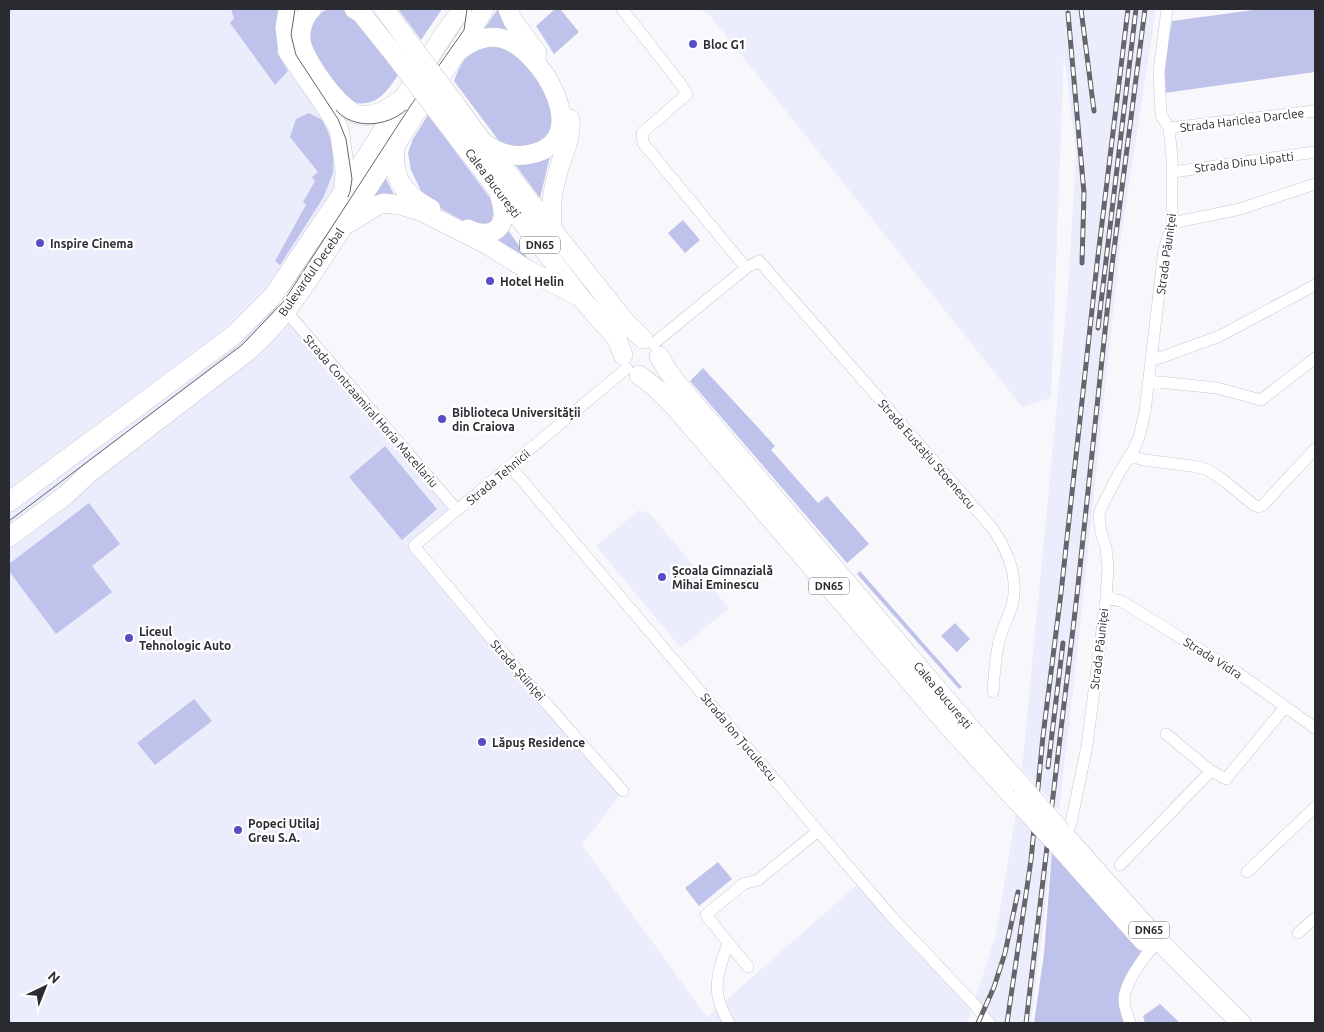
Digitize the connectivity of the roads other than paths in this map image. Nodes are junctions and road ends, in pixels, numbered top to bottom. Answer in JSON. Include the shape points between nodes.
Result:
{"nodes":[{"id":1,"x":288,"y":9,"type":"edge"},
{"id":2,"x":312,"y":9,"type":"edge"},
{"id":3,"x":384,"y":9,"type":"edge"},
{"id":4,"x":453,"y":9,"type":"edge"},
{"id":5,"x":462,"y":9,"type":"edge"},
{"id":6,"x":484,"y":9,"type":"edge"},
{"id":7,"x":508,"y":9,"type":"edge"},
{"id":8,"x":622,"y":9,"type":"edge"},
{"id":9,"x":1167,"y":9,"type":"edge"},
{"id":10,"x":358,"y":11,"type":"edge"},
{"id":11,"x":444,"y":34,"type":"junction"},
{"id":12,"x":461,"y":48,"type":"junction"},
{"id":13,"x":402,"y":98,"type":"junction"},
{"id":14,"x":1315,"y":111,"type":"edge"},
{"id":15,"x":451,"y":114,"type":"junction"},
{"id":16,"x":1169,"y":128,"type":"junction"},
{"id":17,"x":482,"y":141,"type":"junction"},
{"id":18,"x":395,"y":145,"type":"junction"},
{"id":19,"x":1315,"y":152,"type":"edge"},
{"id":20,"x":1173,"y":172,"type":"junction"},
{"id":21,"x":1315,"y":184,"type":"edge"},
{"id":22,"x":344,"y":191,"type":"junction"},
{"id":23,"x":499,"y":192,"type":"junction"},
{"id":24,"x":1172,"y":223,"type":"junction"},
{"id":25,"x":342,"y":227,"type":"junction"},
{"id":26,"x":553,"y":230,"type":"junction"},
{"id":27,"x":746,"y":268,"type":"junction"},
{"id":28,"x":1315,"y":285,"type":"edge"},
{"id":29,"x":581,"y":298,"type":"junction"},
{"id":30,"x":286,"y":311,"type":"junction"},
{"id":31,"x":652,"y":346,"type":"junction"},
{"id":32,"x":1315,"y":358,"type":"edge"},
{"id":33,"x":1151,"y":361,"type":"junction"},
{"id":34,"x":629,"y":366,"type":"junction"},
{"id":35,"x":1148,"y":381,"type":"junction"},
{"id":36,"x":1315,"y":449,"type":"edge"},
{"id":37,"x":1131,"y":456,"type":"junction"},
{"id":38,"x":510,"y":466,"type":"junction"},
{"id":39,"x":9,"y":502,"type":"edge"},
{"id":40,"x":457,"y":510,"type":"junction"},
{"id":41,"x":9,"y":537,"type":"edge"},
{"id":42,"x":414,"y":546,"type":"joint"},
{"id":43,"x":1106,"y":598,"type":"junction"},
{"id":44,"x":993,"y":692,"type":"dead end"},
{"id":45,"x":1285,"y":707,"type":"junction"},
{"id":46,"x":1315,"y":728,"type":"edge"},
{"id":47,"x":1166,"y":734,"type":"dead end"},
{"id":48,"x":973,"y":743,"type":"junction"},
{"id":49,"x":1211,"y":771,"type":"junction"},
{"id":50,"x":623,"y":791,"type":"dead end"},
{"id":51,"x":1315,"y":807,"type":"edge"},
{"id":52,"x":818,"y":831,"type":"junction"},
{"id":53,"x":1060,"y":839,"type":"junction"},
{"id":54,"x":1120,"y":864,"type":"dead end"},
{"id":55,"x":1247,"y":872,"type":"dead end"},
{"id":56,"x":1315,"y":918,"type":"edge"},
{"id":57,"x":1298,"y":934,"type":"dead end"},
{"id":58,"x":728,"y":943,"type":"junction"},
{"id":59,"x":1155,"y":945,"type":"junction"},
{"id":60,"x":748,"y":967,"type":"dead end"},
{"id":61,"x":729,"y":1023,"type":"edge"},
{"id":62,"x":989,"y":1023,"type":"edge"},
{"id":63,"x":1130,"y":1023,"type":"edge"},
{"id":64,"x":1224,"y":1023,"type":"edge"},
{"id":65,"x":1241,"y":1023,"type":"edge"}],
"edges":[{"from":1,"to":22,"type":"main road","via":[[285,28],[288,52],[339,129],[345,171]]},
{"from":2,"to":13,"type":"main road","via":[[307,14],[301,40],[304,50],[340,104],[362,116],[392,107]]},
{"from":3,"to":15,"type":"main road","name":"Calea București","bridge":true,"via":[[405,37]]},
{"from":4,"to":11,"type":"main road"},
{"from":5,"to":11,"type":"main road","name":"Bulevardul Decebal"},
{"from":6,"to":12,"type":"main road","name":"Bulevardul Decebal"},
{"from":7,"to":26,"type":"main road","via":[[513,21],[547,65],[568,106],[568,148],[560,167],[550,215]]},
{"from":8,"to":27,"type":"street","via":[[687,94],[642,133],[643,144]]},
{"from":9,"to":16,"type":"street","name":"Strada Păuniței","via":[[1159,72],[1161,115]]},
{"from":10,"to":15,"type":"main road","name":"Calea București","bridge":true},
{"from":11,"to":13,"type":"main road","name":"Bulevardul Decebal"},
{"from":12,"to":17,"type":"main road","via":[[476,38],[501,38],[520,47],[549,83],[559,102],[562,119],[559,135],[550,146],[537,153],[507,155]]},
{"from":12,"to":18,"type":"main road","name":"Bulevardul Decebal"},
{"from":13,"to":22,"type":"main road","name":"Bulevardul Decebal"},
{"from":14,"to":16,"type":"street","name":"Strada Hariclea Darclee"},
{"from":15,"to":17,"type":"main road","name":"Calea București"},
{"from":15,"to":23,"type":"main road","name":"Calea București","number":"DN65"},
{"from":16,"to":20,"type":"street","name":"Strada Păuniței"},
{"from":17,"to":26,"type":"main road","name":"Calea București","number":"DN65"},
{"from":18,"to":23,"type":"main road","via":[[397,175],[416,201],[472,231],[490,234],[497,230],[503,218]]},
{"from":18,"to":25,"type":"main road","name":"Bulevardul Decebal"},
{"from":19,"to":20,"type":"street","name":"Strada Dinu Lipatti"},
{"from":20,"to":24,"type":"street","name":"Strada Păuniței"},
{"from":21,"to":24,"type":"street","via":[[1240,209]]},
{"from":22,"to":39,"type":"main road","name":"Bulevardul Decebal","via":[[274,296],[250,321]]},
{"from":23,"to":29,"type":"main road","name":"Calea București","number":"DN65"},
{"from":24,"to":33,"type":"street","name":"Strada Păuniței","via":[[1164,250]]},
{"from":25,"to":29,"type":"main road","via":[[376,206],[384,203],[400,205],[423,212],[486,244]]},
{"from":25,"to":30,"type":"main road","name":"Bulevardul Decebal"},
{"from":26,"to":31,"type":"main road","name":"Calea București","number":"DN65","via":[[627,324]]},
{"from":27,"to":31,"type":"street"},
{"from":27,"to":44,"type":"street","name":"Strada Eustațiu Stoenescu","via":[[760,261],[1003,544],[1010,561],[1014,589],[998,645]]},
{"from":28,"to":33,"type":"street","via":[[1220,336]]},
{"from":29,"to":34,"type":"main road","name":"Calea București","number":"DN65","via":[[617,339]]},
{"from":30,"to":40,"type":"street","name":"Strada Contraamiral Horia Macellariu"},
{"from":30,"to":41,"type":"main road","name":"Bulevardul Decebal","via":[[247,352]]},
{"from":31,"to":34,"type":"main road","via":[[631,341],[625,347]]},
{"from":31,"to":34,"type":"main road","via":[[657,365],[651,371]]},
{"from":31,"to":48,"type":"main road","name":"Calea București","number":"DN65","via":[[669,373]]},
{"from":32,"to":35,"type":"street","via":[[1261,400],[1217,388]]},
{"from":33,"to":35,"type":"street","name":"Strada Păuniței"},
{"from":34,"to":38,"type":"street","name":"Strada Tehnicii"},
{"from":34,"to":48,"type":"main road","name":"Calea București","number":"DN65","via":[[673,405]]},
{"from":35,"to":37,"type":"street","name":"Strada Păuniței","via":[[1140,437]]},
{"from":36,"to":37,"type":"street","via":[[1259,507],[1206,469]]},
{"from":37,"to":43,"type":"street","name":"Strada Păuniței","via":[[1100,508],[1108,568]]},
{"from":38,"to":40,"type":"street","name":"Strada Tehnicii"},
{"from":38,"to":52,"type":"street","name":"Strada Ion Țuculescu"},
{"from":40,"to":42,"type":"street","name":"Strada Tehnicii"},
{"from":42,"to":50,"type":"street","name":"Strada Științei"},
{"from":43,"to":45,"type":"street","name":"Strada Vidra","via":[[1121,601],[1238,673]]},
{"from":43,"to":53,"type":"street","name":"Strada Păuniței","via":[[1087,746]]},
{"from":45,"to":46,"type":"street","name":"Strada Vidra"},
{"from":45,"to":49,"type":"street","via":[[1226,779]]},
{"from":47,"to":49,"type":"street"},
{"from":48,"to":53,"type":"main road","name":"Calea București","number":"DN65","bridge":true},
{"from":49,"to":54,"type":"street"},
{"from":51,"to":55,"type":"street"},
{"from":52,"to":58,"type":"street","via":[[758,880],[743,884],[706,915]]},
{"from":52,"to":62,"type":"street","name":"Strada Ion Țuculescu"},
{"from":53,"to":59,"type":"main road","name":"Calea București","number":"DN65"},
{"from":56,"to":57,"type":"street"},
{"from":58,"to":60,"type":"street"},
{"from":58,"to":61,"type":"street","via":[[716,989],[721,1010]]},
{"from":59,"to":63,"type":"street","via":[[1125,993]]},
{"from":59,"to":64,"type":"main road","name":"Calea București","number":"DN65"},
{"from":59,"to":65,"type":"main road","name":"Calea București","number":"DN65"}]}
